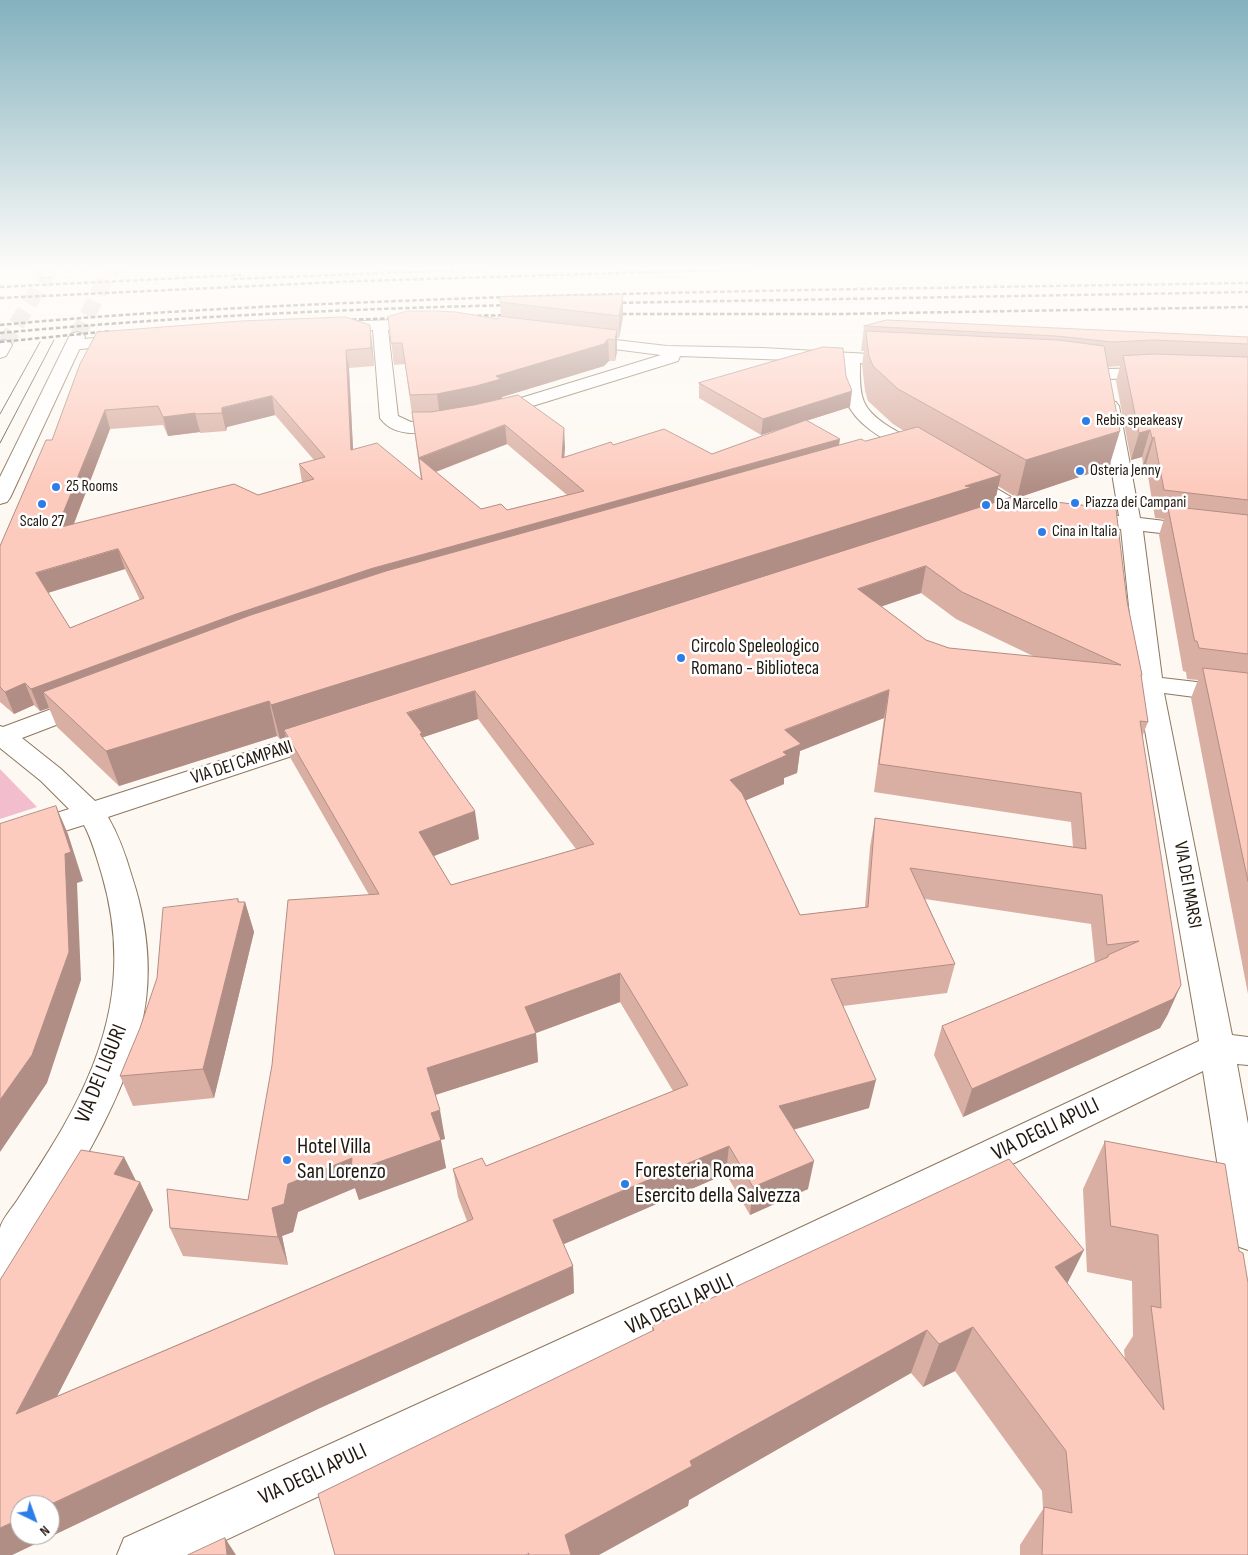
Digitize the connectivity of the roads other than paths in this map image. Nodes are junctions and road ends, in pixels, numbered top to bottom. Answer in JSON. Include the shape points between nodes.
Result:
{"nodes":[{"id":1,"x":75,"y":342,"type":"tunnel mouth"},
{"id":2,"x":382,"y":342,"type":"edge"},
{"id":3,"x":588,"y":342,"type":"edge"},
{"id":4,"x":699,"y":352,"type":"junction"},
{"id":5,"x":852,"y":358,"type":"junction"},
{"id":6,"x":911,"y":360,"type":"edge"},
{"id":7,"x":1060,"y":368,"type":"edge"},
{"id":8,"x":1176,"y":373,"type":"edge"},
{"id":9,"x":1104,"y":374,"type":"junction"},
{"id":10,"x":910,"y":445,"type":"junction"},
{"id":11,"x":882,"y":453,"type":"edge"},
{"id":12,"x":2,"y":489,"type":"edge"},
{"id":13,"x":1066,"y":516,"type":"edge"},
{"id":14,"x":993,"y":518,"type":"edge"},
{"id":15,"x":1139,"y":529,"type":"junction"},
{"id":16,"x":1248,"y":537,"type":"edge"},
{"id":17,"x":1150,"y":684,"type":"junction"},
{"id":18,"x":1248,"y":696,"type":"edge"},
{"id":19,"x":104,"y":698,"type":"edge"},
{"id":20,"x":339,"y":731,"type":"edge"},
{"id":21,"x":2,"y":735,"type":"edge"},
{"id":22,"x":90,"y":813,"type":"junction"},
{"id":23,"x":0,"y":841,"type":"edge"},
{"id":24,"x":1232,"y":1049,"type":"edge"},
{"id":25,"x":1248,"y":1232,"type":"edge"},
{"id":26,"x":0,"y":1262,"type":"edge"},
{"id":27,"x":140,"y":1555,"type":"edge"}],
"edges":[{"from":1,"to":12,"type":"street"},
{"from":2,"to":4,"type":"street","via":[[389,414],[398,425],[410,427],[474,418],[668,358]]},
{"from":3,"to":4,"type":"street"},
{"from":4,"to":5,"type":"street"},
{"from":5,"to":6,"type":"street"},
{"from":5,"to":10,"type":"street","via":[[858,406],[876,425]]},
{"from":7,"to":9,"type":"street"},
{"from":8,"to":9,"type":"street"},
{"from":9,"to":15,"type":"street","via":[[1121,470]]},
{"from":10,"to":11,"type":"street"},
{"from":10,"to":14,"type":"street","via":[[1030,512]]},
{"from":13,"to":15,"type":"street"},
{"from":15,"to":16,"type":"street"},
{"from":15,"to":17,"type":"street","name":"VIA DEI MARSI"},
{"from":17,"to":18,"type":"street"},
{"from":17,"to":24,"type":"street","name":"VIA DEI MARSI"},
{"from":19,"to":21,"type":"street"},
{"from":20,"to":22,"type":"street","name":"VIA DEI CAMPANI"},
{"from":21,"to":22,"type":"street","name":"VIA DEI LIGURI","via":[[51,775]]},
{"from":22,"to":23,"type":"street","name":"VIA DEI CAMPANI"},
{"from":22,"to":26,"type":"street","name":"VIA DEI LIGURI","via":[[116,870],[126,906],[131,953],[129,1004],[113,1058],[86,1119]]},
{"from":24,"to":25,"type":"street","name":"VIA DEI MARSI"},
{"from":24,"to":27,"type":"street","name":"VIA DEGLI APULI"}]}
